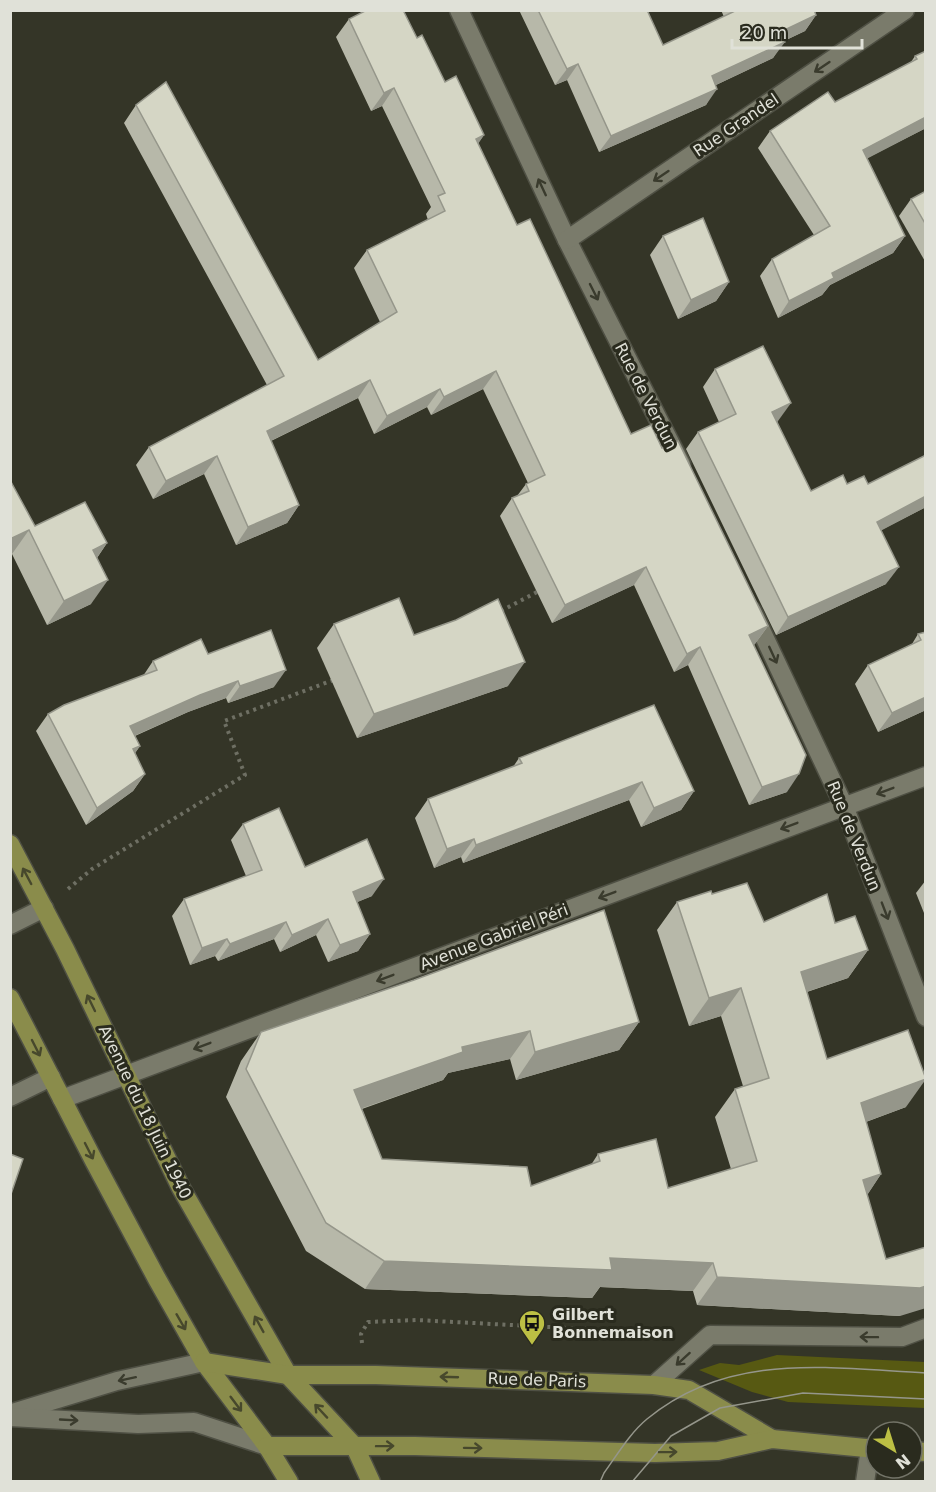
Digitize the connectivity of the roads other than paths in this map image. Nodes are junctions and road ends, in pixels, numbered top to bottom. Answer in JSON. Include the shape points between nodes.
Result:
{"nodes":[{"id":1,"x":459,"y":10,"type":"edge"},
{"id":2,"x":905,"y":10,"type":"edge"},
{"id":3,"x":567,"y":240,"type":"junction"},
{"id":4,"x":691,"y":484,"type":"edge"},
{"id":5,"x":742,"y":590,"type":"edge"},
{"id":6,"x":926,"y":776,"type":"edge"},
{"id":7,"x":844,"y":806,"type":"junction"},
{"id":8,"x":10,"y":843,"type":"edge"},
{"id":9,"x":44,"y":908,"type":"junction"},
{"id":10,"x":10,"y":926,"type":"edge"},
{"id":11,"x":10,"y":998,"type":"edge"},
{"id":12,"x":926,"y":1017,"type":"edge"},
{"id":13,"x":126,"y":1075,"type":"junction"},
{"id":14,"x":51,"y":1077,"type":"junction"},
{"id":15,"x":10,"y":1097,"type":"edge"},
{"id":16,"x":62,"y":1099,"type":"junction"},
{"id":17,"x":926,"y":1328,"type":"edge"},
{"id":18,"x":902,"y":1337,"type":"junction"},
{"id":19,"x":926,"y":1337,"type":"edge"},
{"id":20,"x":204,"y":1362,"type":"junction"},
{"id":21,"x":288,"y":1375,"type":"junction"},
{"id":22,"x":654,"y":1385,"type":"junction"},
{"id":23,"x":10,"y":1415,"type":"edge"},
{"id":24,"x":772,"y":1439,"type":"junction"},
{"id":25,"x":267,"y":1446,"type":"junction"},
{"id":26,"x":355,"y":1447,"type":"junction"},
{"id":27,"x":864,"y":1448,"type":"edge"},
{"id":28,"x":289,"y":1482,"type":"edge"},
{"id":29,"x":371,"y":1482,"type":"edge"}],
"edges":[{"from":3,"to":1,"type":"street","name":"Rue de Verdun","one_way":true},
{"from":2,"to":3,"type":"street","name":"Rue Grandel","one_way":true},
{"from":3,"to":4,"type":"street","name":"Rue de Verdun","one_way":true},
{"from":5,"to":7,"type":"street","name":"Rue de Verdun","one_way":true},
{"from":6,"to":7,"type":"street","name":"Avenue Gabriel Péri","one_way":true},
{"from":7,"to":12,"type":"street","name":"Rue de Verdun","one_way":true},
{"from":7,"to":13,"type":"street","name":"Avenue Gabriel Péri","one_way":true},
{"from":9,"to":8,"type":"main road","name":"Avenue du 18 Juin 1940","one_way":true},
{"from":9,"to":10,"type":"street"},
{"from":13,"to":9,"type":"main road","name":"Avenue du 18 Juin 1940","one_way":true},
{"from":11,"to":14,"type":"main road","one_way":true},
{"from":13,"to":16,"type":"street","name":"Avenue Gabriel Péri"},
{"from":21,"to":13,"type":"main road","name":"Avenue du 18 Juin 1940","one_way":true,"via":[[181,1188]]},
{"from":14,"to":15,"type":"street"},
{"from":14,"to":16,"type":"main road"},
{"from":16,"to":20,"type":"main road","one_way":true},
{"from":17,"to":18,"type":"street"},
{"from":18,"to":19,"type":"street"},
{"from":18,"to":22,"type":"street","one_way":true,"via":[[710,1335]]},
{"from":20,"to":21,"type":"main road","name":"Rue de Paris"},
{"from":20,"to":23,"type":"street","one_way":true,"via":[[117,1381]]},
{"from":20,"to":25,"type":"main road","one_way":true},
{"from":22,"to":21,"type":"main road","name":"Rue de Paris","one_way":true},
{"from":26,"to":21,"type":"main road","name":"Avenue du 18 Juin 1940","one_way":true},
{"from":22,"to":24,"type":"main road","name":"Rue de Paris","via":[[689,1390]]},
{"from":23,"to":25,"type":"street","one_way":true,"via":[[138,1424],[194,1422]]},
{"from":26,"to":24,"type":"main road","name":"Rue de Paris","one_way":true,"via":[[655,1453],[718,1451]]},
{"from":24,"to":27,"type":"main road","name":"Rue de Paris"},
{"from":25,"to":26,"type":"main road","name":"Rue de Paris"},
{"from":25,"to":28,"type":"main road"},
{"from":26,"to":29,"type":"main road","name":"Avenue du 18 Juin 1940"}]}
